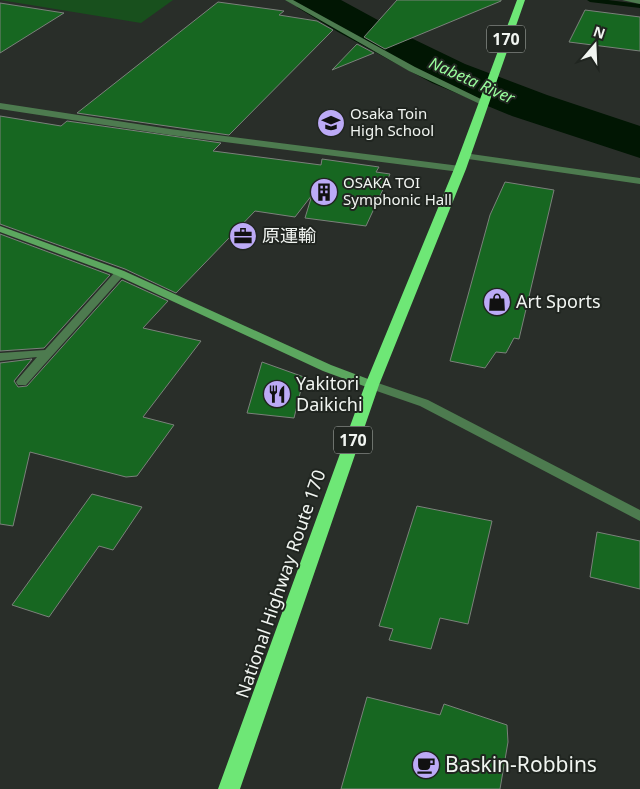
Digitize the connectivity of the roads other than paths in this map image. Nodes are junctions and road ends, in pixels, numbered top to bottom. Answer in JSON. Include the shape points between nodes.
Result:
{"nodes":[{"id":1,"x":288,"y":0,"type":"edge"},
{"id":2,"x":521,"y":0,"type":"edge"},
{"id":3,"x":625,"y":0,"type":"edge"},
{"id":4,"x":640,"y":2,"type":"edge"},
{"id":5,"x":485,"y":98,"type":"junction"},
{"id":6,"x":0,"y":106,"type":"edge"},
{"id":7,"x":462,"y":163,"type":"junction"},
{"id":8,"x":640,"y":181,"type":"edge"},
{"id":9,"x":0,"y":229,"type":"edge"},
{"id":10,"x":120,"y":273,"type":"junction"},
{"id":11,"x":47,"y":353,"type":"junction"},
{"id":12,"x":0,"y":357,"type":"edge"},
{"id":13,"x":22,"y":382,"type":"dead end"},
{"id":14,"x":372,"y":385,"type":"junction"},
{"id":15,"x":640,"y":516,"type":"edge"},
{"id":16,"x":230,"y":789,"type":"edge"}],
"edges":[{"from":1,"to":5,"type":"street","via":[[412,69]]},
{"from":2,"to":5,"type":"highway","name":"National Highway Route 170","number":"170"},
{"from":3,"to":4,"type":"street"},
{"from":5,"to":7,"type":"highway","name":"National Highway Route 170","number":"170"},
{"from":6,"to":7,"type":"street","via":[[170,132]]},
{"from":7,"to":8,"type":"street"},
{"from":7,"to":14,"type":"highway","name":"National Highway Route 170","number":"170"},
{"from":9,"to":10,"type":"street"},
{"from":10,"to":11,"type":"street"},
{"from":10,"to":14,"type":"street","via":[[327,368]]},
{"from":11,"to":12,"type":"street"},
{"from":11,"to":13,"type":"street"},
{"from":14,"to":15,"type":"street","via":[[424,404]]},
{"from":14,"to":16,"type":"highway","name":"National Highway Route 170","number":"170"}]}
